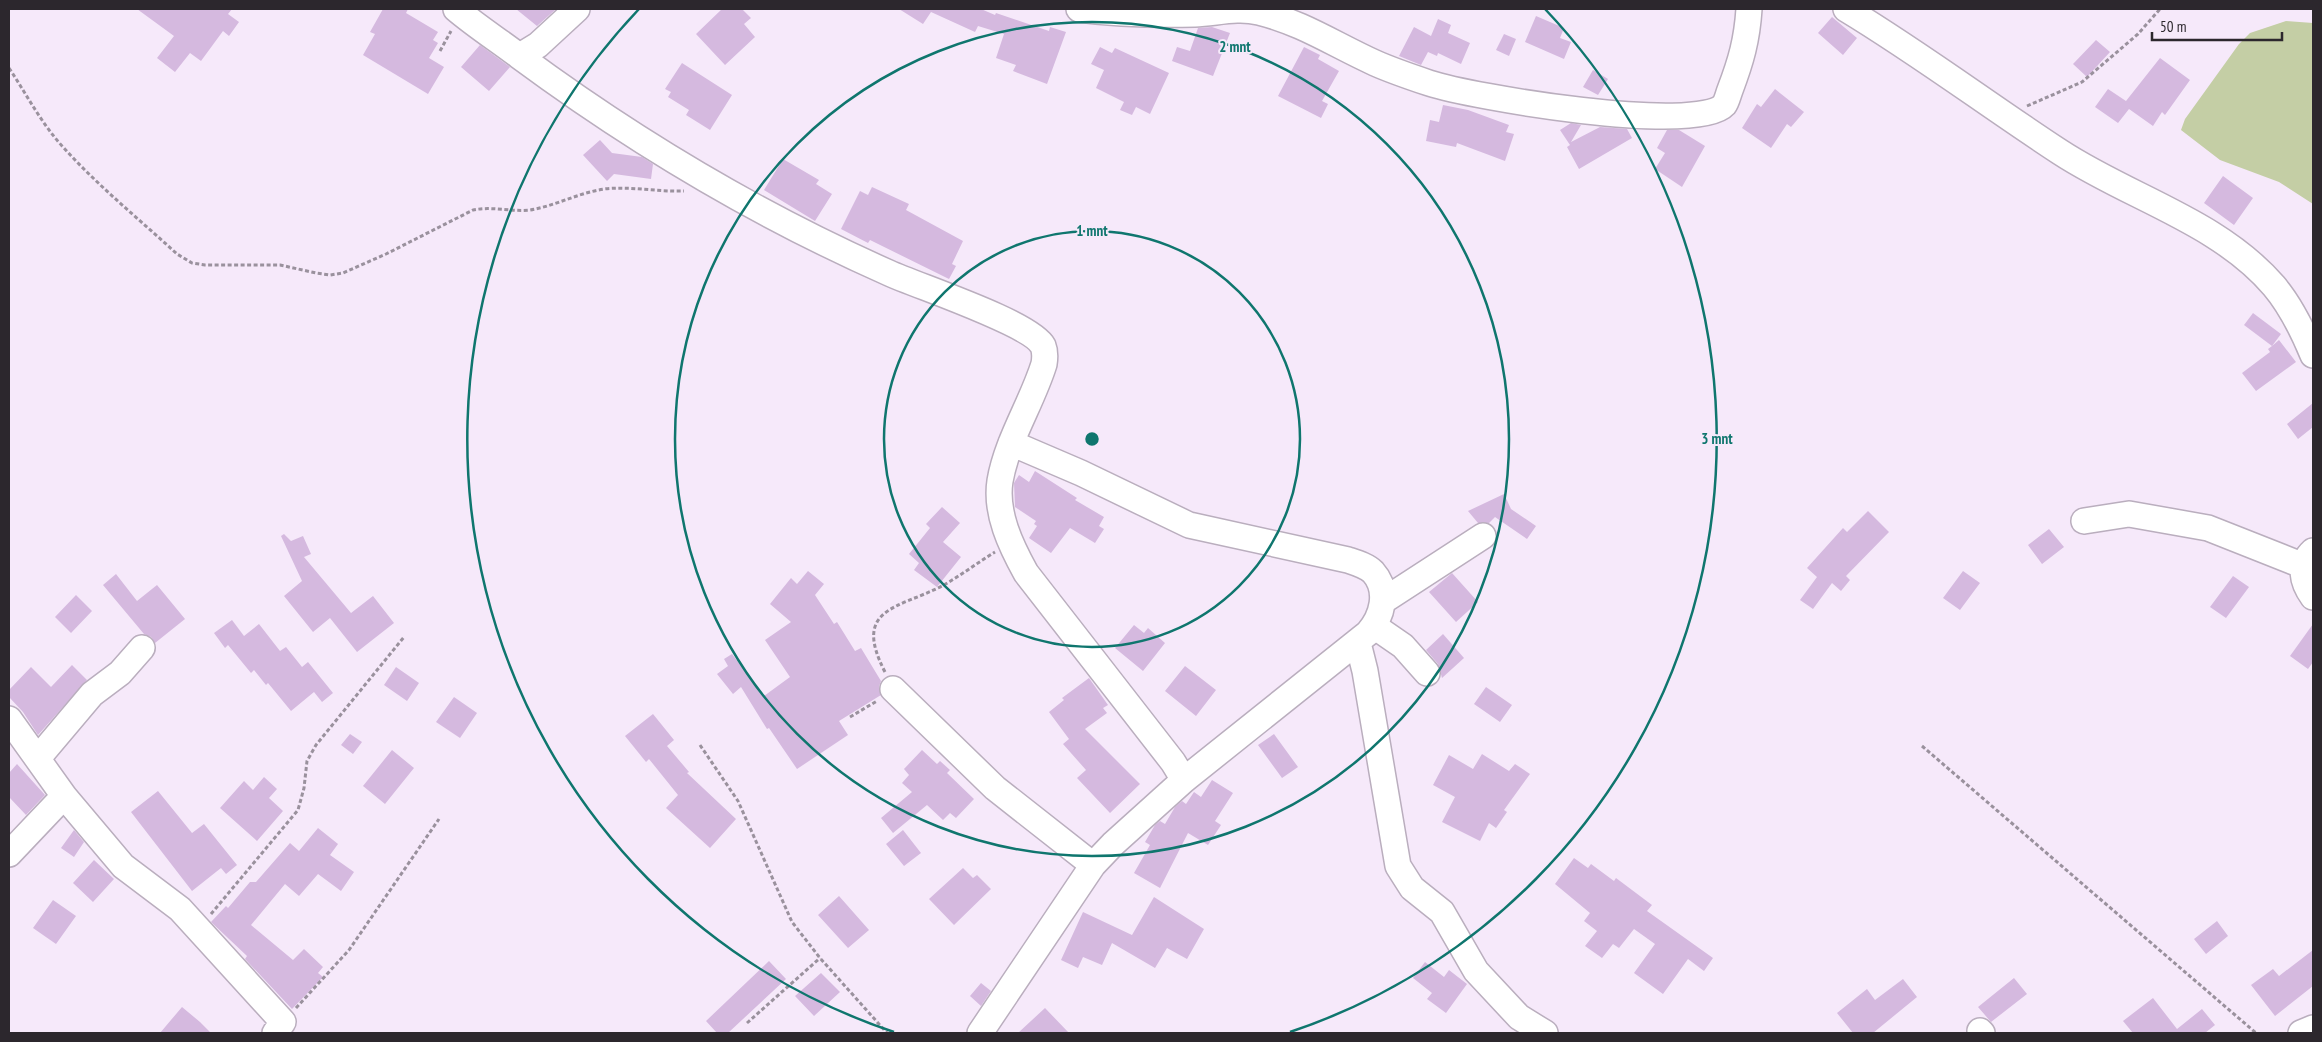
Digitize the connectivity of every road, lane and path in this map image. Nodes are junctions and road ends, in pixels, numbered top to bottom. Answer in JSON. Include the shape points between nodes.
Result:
{"nodes":[{"id":1,"x":456,"y":9,"type":"edge"},
{"id":2,"x":578,"y":9,"type":"edge"},
{"id":3,"x":1079,"y":9,"type":"edge"},
{"id":4,"x":1749,"y":9,"type":"edge"},
{"id":5,"x":1846,"y":9,"type":"edge"},
{"id":6,"x":2160,"y":9,"type":"edge"},
{"id":7,"x":520,"y":56,"type":"junction"},
{"id":8,"x":9,"y":68,"type":"edge"},
{"id":9,"x":2006,"y":116,"type":"junction"},
{"id":10,"x":714,"y":183,"type":"junction"},
{"id":11,"x":2313,"y":355,"type":"edge"},
{"id":12,"x":1011,"y":443,"type":"junction"},
{"id":13,"x":2084,"y":521,"type":"dead end"},
{"id":14,"x":1483,"y":536,"type":"dead end"},
{"id":15,"x":1010,"y":543,"type":"junction"},
{"id":16,"x":2308,"y":558,"type":"edge"},
{"id":17,"x":2313,"y":596,"type":"edge"},
{"id":18,"x":1383,"y":601,"type":"junction"},
{"id":19,"x":1366,"y":635,"type":"junction"},
{"id":20,"x":404,"y":638,"type":"dead end"},
{"id":21,"x":142,"y":648,"type":"dead end"},
{"id":22,"x":1427,"y":673,"type":"dead end"},
{"id":23,"x":892,"y":689,"type":"junction"},
{"id":24,"x":850,"y":717,"type":"dead end"},
{"id":25,"x":9,"y":719,"type":"edge"},
{"id":26,"x":700,"y":745,"type":"dead end"},
{"id":27,"x":1922,"y":746,"type":"dead end"},
{"id":28,"x":38,"y":758,"type":"junction"},
{"id":29,"x":1184,"y":780,"type":"junction"},
{"id":30,"x":64,"y":796,"type":"junction"},
{"id":31,"x":439,"y":819,"type":"dead end"},
{"id":32,"x":9,"y":854,"type":"edge"},
{"id":33,"x":1093,"y":866,"type":"junction"},
{"id":34,"x":198,"y":930,"type":"junction"},
{"id":35,"x":820,"y":958,"type":"junction"},
{"id":36,"x":747,"y":1023,"type":"dead end"},
{"id":37,"x":279,"y":1028,"type":"edge"},
{"id":38,"x":2313,"y":1028,"type":"edge"},
{"id":39,"x":887,"y":1033,"type":"edge"},
{"id":40,"x":980,"y":1033,"type":"edge"},
{"id":41,"x":1545,"y":1033,"type":"edge"},
{"id":42,"x":2256,"y":1033,"type":"edge"},
{"id":43,"x":2301,"y":1033,"type":"edge"}],
"edges":[{"from":1,"to":7,"type":"street"},
{"from":2,"to":7,"type":"street","via":[[538,45]]},
{"from":3,"to":4,"type":"street","via":[[1195,14],[1230,9],[1257,12],[1302,26],[1375,63],[1432,84],[1551,106],[1666,117],[1690,117],[1715,111],[1725,104],[1747,40]]},
{"from":5,"to":9,"type":"street","via":[[1890,35]]},
{"from":6,"to":9,"type":"path","via":[[2138,34],[2082,82]]},
{"from":7,"to":10,"type":"street","via":[[610,121]]},
{"from":8,"to":10,"type":"path","via":[[40,118],[63,147],[96,181],[192,263],[280,265],[330,275],[343,273],[386,254],[473,210],[488,207],[535,209],[604,190],[683,191]]},
{"from":9,"to":11,"type":"street","via":[[2078,162],[2220,239],[2273,286],[2291,310]]},
{"from":10,"to":12,"type":"street","via":[[798,229],[1033,336],[1044,348],[1045,357]]},
{"from":12,"to":15,"type":"street","via":[[1000,482],[1003,519]]},
{"from":12,"to":18,"type":"street","via":[[1189,525],[1348,560],[1367,568],[1377,578]]},
{"from":13,"to":16,"type":"street","via":[[2129,514],[2208,528]]},
{"from":14,"to":18,"type":"street"},
{"from":15,"to":23,"type":"path","via":[[942,586],[900,604],[878,620],[872,634],[873,643]]},
{"from":15,"to":29,"type":"street","via":[[1026,573]]},
{"from":16,"to":17,"type":"street","via":[[2302,574]]},
{"from":18,"to":19,"type":"street","via":[[1381,613]]},
{"from":19,"to":22,"type":"street","via":[[1403,646]]},
{"from":19,"to":29,"type":"street"},
{"from":19,"to":41,"type":"street","via":[[1365,671],[1398,866],[1412,888],[1442,912],[1476,971],[1519,1017]]},
{"from":20,"to":34,"type":"path","via":[[316,745],[308,761],[302,802],[294,815]]},
{"from":21,"to":28,"type":"street","via":[[120,673],[92,694]]},
{"from":23,"to":24,"type":"path"},
{"from":23,"to":33,"type":"street","via":[[995,788]]},
{"from":25,"to":28,"type":"street"},
{"from":26,"to":35,"type":"path","via":[[738,802],[792,922]]},
{"from":27,"to":42,"type":"path"},
{"from":28,"to":30,"type":"street"},
{"from":29,"to":33,"type":"street"},
{"from":30,"to":32,"type":"street"},
{"from":30,"to":34,"type":"street","via":[[123,866],[166,897]]},
{"from":31,"to":37,"type":"path","via":[[349,950]]},
{"from":33,"to":40,"type":"street"},
{"from":34,"to":37,"type":"street"},
{"from":35,"to":36,"type":"path"},
{"from":35,"to":39,"type":"path"},
{"from":38,"to":43,"type":"street"}]}
